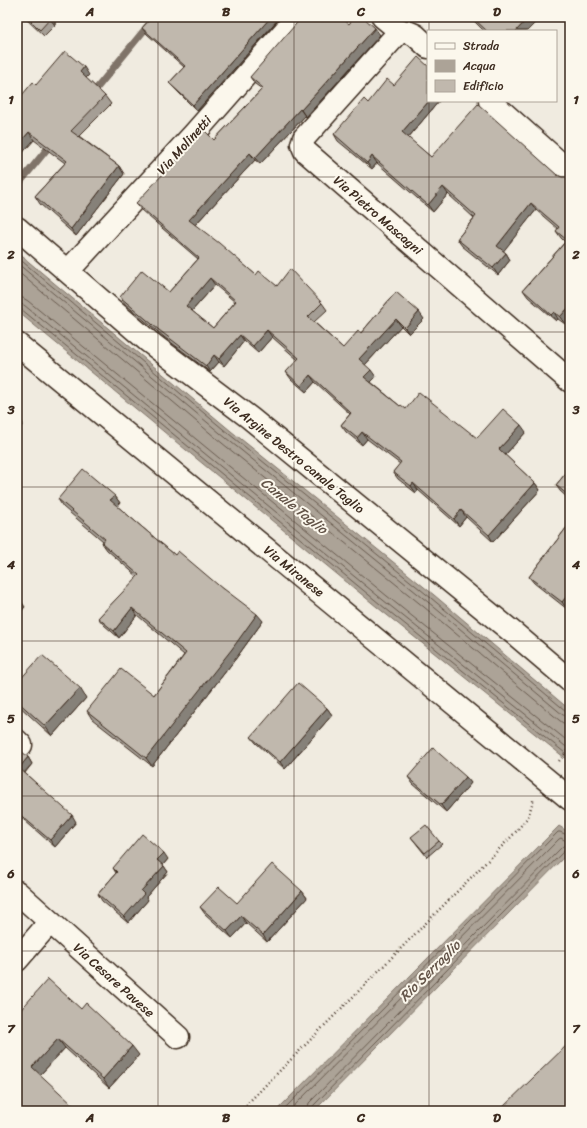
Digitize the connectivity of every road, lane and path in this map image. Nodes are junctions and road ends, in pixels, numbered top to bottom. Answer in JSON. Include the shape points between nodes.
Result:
{"nodes":[{"id":1,"x":297,"y":17,"type":"edge"},
{"id":2,"x":383,"y":17,"type":"edge"},
{"id":3,"x":400,"y":31,"type":"junction"},
{"id":4,"x":427,"y":45,"type":"edge"},
{"id":5,"x":491,"y":102,"type":"edge"},
{"id":6,"x":570,"y":172,"type":"edge"},
{"id":7,"x":17,"y":228,"type":"edge"},
{"id":8,"x":68,"y":271,"type":"junction"},
{"id":9,"x":17,"y":344,"type":"edge"},
{"id":10,"x":570,"y":381,"type":"edge"},
{"id":11,"x":570,"y":681,"type":"edge"},
{"id":12,"x":570,"y":748,"type":"edge"},
{"id":13,"x":552,"y":770,"type":"junction"},
{"id":14,"x":570,"y":799,"type":"edge"},
{"id":15,"x":17,"y":892,"type":"edge"},
{"id":16,"x":50,"y":922,"type":"junction"},
{"id":17,"x":17,"y":960,"type":"edge"},
{"id":18,"x":178,"y":1037,"type":"dead end"},
{"id":19,"x":240,"y":1111,"type":"edge"}],
"edges":[{"from":1,"to":8,"type":"street","name":"Via Molinetti"},
{"from":2,"to":3,"type":"street"},
{"from":3,"to":4,"type":"street","via":[[415,35]]},
{"from":3,"to":10,"type":"street","name":"Via Pietro Mascagni","via":[[304,138],[302,144],[305,151]]},
{"from":5,"to":6,"type":"street"},
{"from":7,"to":8,"type":"street","name":"Via Argine Destro canale Taglio"},
{"from":8,"to":11,"type":"street","name":"Via Argine Destro canale Taglio","via":[[148,341],[250,418]]},
{"from":9,"to":13,"type":"street","name":"Via Miranese"},
{"from":12,"to":13,"type":"path"},
{"from":13,"to":14,"type":"street","name":"Via Miranese"},
{"from":13,"to":19,"type":"path","via":[[538,788],[528,817],[514,834]]},
{"from":15,"to":16,"type":"street","name":"Via Cesare Pavese"},
{"from":16,"to":17,"type":"street"},
{"from":16,"to":18,"type":"street","name":"Via Cesare Pavese"}]}
